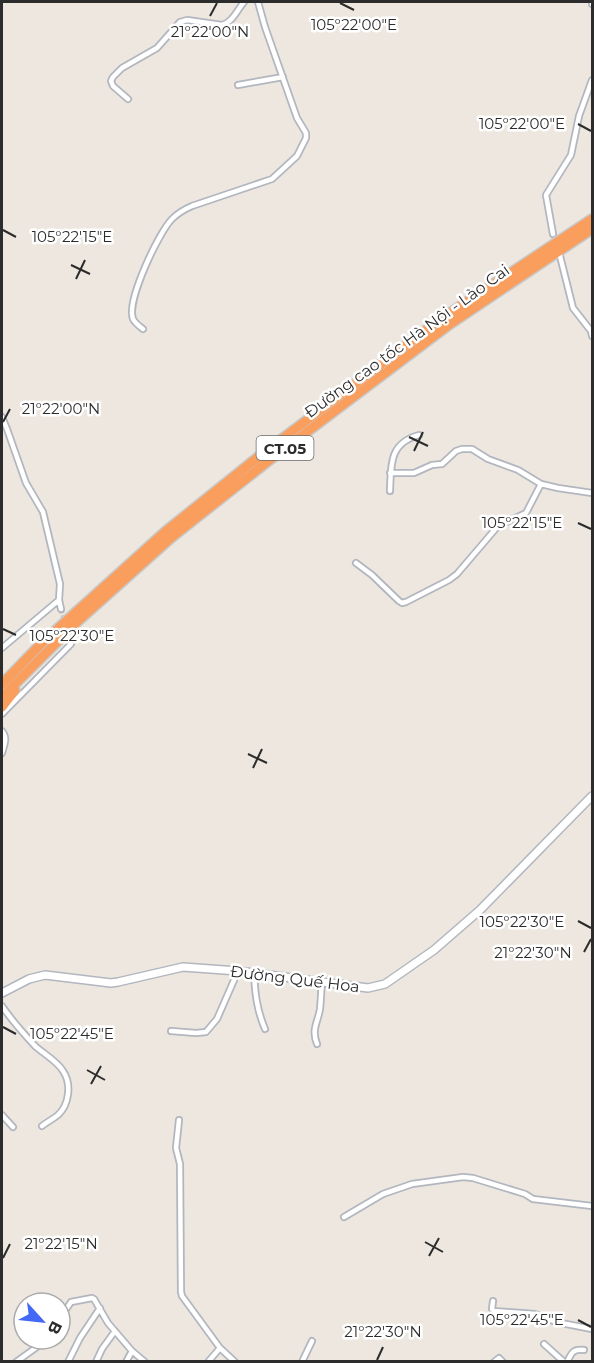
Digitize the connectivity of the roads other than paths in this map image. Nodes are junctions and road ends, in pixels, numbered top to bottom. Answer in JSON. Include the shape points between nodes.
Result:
{"nodes":[{"id":1,"x":244,"y":2,"type":"edge"},
{"id":2,"x":258,"y":2,"type":"edge"},
{"id":3,"x":283,"y":77,"type":"junction"},
{"id":4,"x":592,"y":80,"type":"edge"},
{"id":5,"x":238,"y":85,"type":"dead end"},
{"id":6,"x":128,"y":99,"type":"dead end"},
{"id":7,"x":592,"y":219,"type":"edge"},
{"id":8,"x":592,"y":229,"type":"edge"},
{"id":9,"x":553,"y":234,"type":"dead end"},
{"id":10,"x":560,"y":256,"type":"dead end"},
{"id":11,"x":143,"y":329,"type":"dead end"},
{"id":12,"x":592,"y":333,"type":"edge"},
{"id":13,"x":2,"y":417,"type":"edge"},
{"id":14,"x":419,"y":435,"type":"dead end"},
{"id":15,"x":390,"y":473,"type":"junction"},
{"id":16,"x":541,"y":484,"type":"junction"},
{"id":17,"x":390,"y":491,"type":"dead end"},
{"id":18,"x":592,"y":493,"type":"edge"},
{"id":19,"x":356,"y":563,"type":"dead end"},
{"id":20,"x":59,"y":600,"type":"junction"},
{"id":21,"x":61,"y":609,"type":"tunnel mouth"},
{"id":22,"x":67,"y":632,"type":"dead end"},
{"id":23,"x":2,"y":648,"type":"edge"},
{"id":24,"x":40,"y":659,"type":"junction"},
{"id":25,"x":2,"y":684,"type":"edge"},
{"id":26,"x":2,"y":697,"type":"edge"},
{"id":27,"x":2,"y":707,"type":"edge"},
{"id":28,"x":2,"y":714,"type":"edge"},
{"id":29,"x":2,"y":731,"type":"edge"},
{"id":30,"x":2,"y":753,"type":"edge"},
{"id":31,"x":592,"y":796,"type":"edge"},
{"id":32,"x":238,"y":971,"type":"junction"},
{"id":33,"x":254,"y":973,"type":"junction"},
{"id":34,"x":322,"y":983,"type":"junction"},
{"id":35,"x":2,"y":993,"type":"edge"},
{"id":36,"x":2,"y":1006,"type":"edge"},
{"id":37,"x":265,"y":1029,"type":"dead end"},
{"id":38,"x":171,"y":1031,"type":"dead end"},
{"id":39,"x":317,"y":1044,"type":"dead end"},
{"id":40,"x":2,"y":1115,"type":"edge"},
{"id":41,"x":179,"y":1120,"type":"dead end"},
{"id":42,"x":42,"y":1126,"type":"dead end"},
{"id":43,"x":13,"y":1127,"type":"dead end"},
{"id":44,"x":592,"y":1206,"type":"edge"},
{"id":45,"x":344,"y":1217,"type":"dead end"},
{"id":46,"x":493,"y":1301,"type":"dead end"},
{"id":47,"x":72,"y":1303,"type":"edge"},
{"id":48,"x":100,"y":1308,"type":"junction"},
{"id":49,"x":592,"y":1329,"type":"edge"},
{"id":50,"x":115,"y":1331,"type":"junction"},
{"id":51,"x":312,"y":1341,"type":"dead end"},
{"id":52,"x":544,"y":1344,"type":"dead end"},
{"id":53,"x":220,"y":1348,"type":"junction"},
{"id":54,"x":584,"y":1350,"type":"dead end"},
{"id":55,"x":32,"y":1351,"type":"edge"},
{"id":56,"x":132,"y":1351,"type":"junction"},
{"id":57,"x":19,"y":1361,"type":"edge"},
{"id":58,"x":68,"y":1362,"type":"edge"},
{"id":59,"x":96,"y":1362,"type":"edge"},
{"id":60,"x":126,"y":1362,"type":"edge"},
{"id":61,"x":145,"y":1362,"type":"edge"},
{"id":62,"x":208,"y":1362,"type":"edge"},
{"id":63,"x":236,"y":1362,"type":"edge"},
{"id":64,"x":302,"y":1362,"type":"edge"},
{"id":65,"x":494,"y":1362,"type":"edge"},
{"id":66,"x":503,"y":1362,"type":"edge"},
{"id":67,"x":565,"y":1362,"type":"edge"}],
"edges":[{"from":1,"to":6,"type":"street","via":[[231,20],[222,25],[180,22],[157,48],[117,72],[111,81],[113,86]]},
{"from":2,"to":3,"type":"street"},
{"from":3,"to":5,"type":"street"},
{"from":3,"to":11,"type":"street","via":[[306,133],[304,145],[272,179],[188,207],[167,224],[153,248],[132,307],[133,319]]},
{"from":4,"to":9,"type":"street","via":[[579,116],[572,155],[546,195]]},
{"from":7,"to":25,"type":"highway","name":"Đường cao tốc Hà Nội - Lào Cai","number":"CT.05","via":[[441,319],[262,454],[72,614]]},
{"from":8,"to":24,"type":"highway","name":"Đường cao tốc Hà Nội - Lào Cai","number":"CT.05","via":[[450,324],[267,462],[172,537]]},
{"from":10,"to":12,"type":"street","via":[[573,308]]},
{"from":13,"to":20,"type":"street","via":[[26,483],[44,512],[60,584]]},
{"from":14,"to":15,"type":"street","via":[[399,445]]},
{"from":15,"to":16,"type":"street","via":[[409,474],[442,464],[456,451],[467,448]]},
{"from":15,"to":17,"type":"street"},
{"from":16,"to":18,"type":"street"},
{"from":16,"to":19,"type":"street","via":[[526,513],[498,526],[457,574],[406,602],[399,601]]},
{"from":20,"to":21,"type":"street"},
{"from":20,"to":23,"type":"street"},
{"from":22,"to":28,"type":"street","via":[[71,644]]},
{"from":24,"to":26,"type":"highway","name":"Đường cao tốc Hà Nội - Lào Cai","number":"CT.05"},
{"from":24,"to":27,"type":"highway"},
{"from":29,"to":30,"type":"street"},
{"from":31,"to":34,"type":"street","name":"Đường Quế Hoa","via":[[480,910],[424,957],[376,987]]},
{"from":32,"to":33,"type":"street","name":"Đường Quế Hoa"},
{"from":32,"to":35,"type":"street","name":"Đường Quế Hoa","via":[[183,967],[111,983],[45,975]]},
{"from":32,"to":38,"type":"street","via":[[217,1019],[206,1032]]},
{"from":33,"to":34,"type":"street","name":"Đường Quế Hoa"},
{"from":33,"to":37,"type":"street","via":[[255,994]]},
{"from":34,"to":39,"type":"street","via":[[314,1035]]},
{"from":36,"to":42,"type":"street","via":[[15,1025],[63,1071],[68,1085],[63,1110]]},
{"from":40,"to":43,"type":"street"},
{"from":41,"to":53,"type":"street","via":[[176,1148],[180,1164],[181,1292]]},
{"from":44,"to":45,"type":"street","via":[[533,1199],[463,1177],[412,1184],[383,1194]]},
{"from":46,"to":49,"type":"street","via":[[494,1311],[536,1314]]},
{"from":47,"to":48,"type":"street","via":[[92,1298]]},
{"from":48,"to":50,"type":"street"},
{"from":48,"to":58,"type":"street"},
{"from":50,"to":56,"type":"street"},
{"from":50,"to":59,"type":"street"},
{"from":51,"to":64,"type":"street"},
{"from":52,"to":67,"type":"street"},
{"from":53,"to":62,"type":"street"},
{"from":53,"to":63,"type":"street"},
{"from":54,"to":67,"type":"street","via":[[577,1349]]},
{"from":55,"to":57,"type":"street"},
{"from":56,"to":60,"type":"street"},
{"from":56,"to":61,"type":"street"},
{"from":65,"to":66,"type":"street","via":[[499,1358]]}]}
